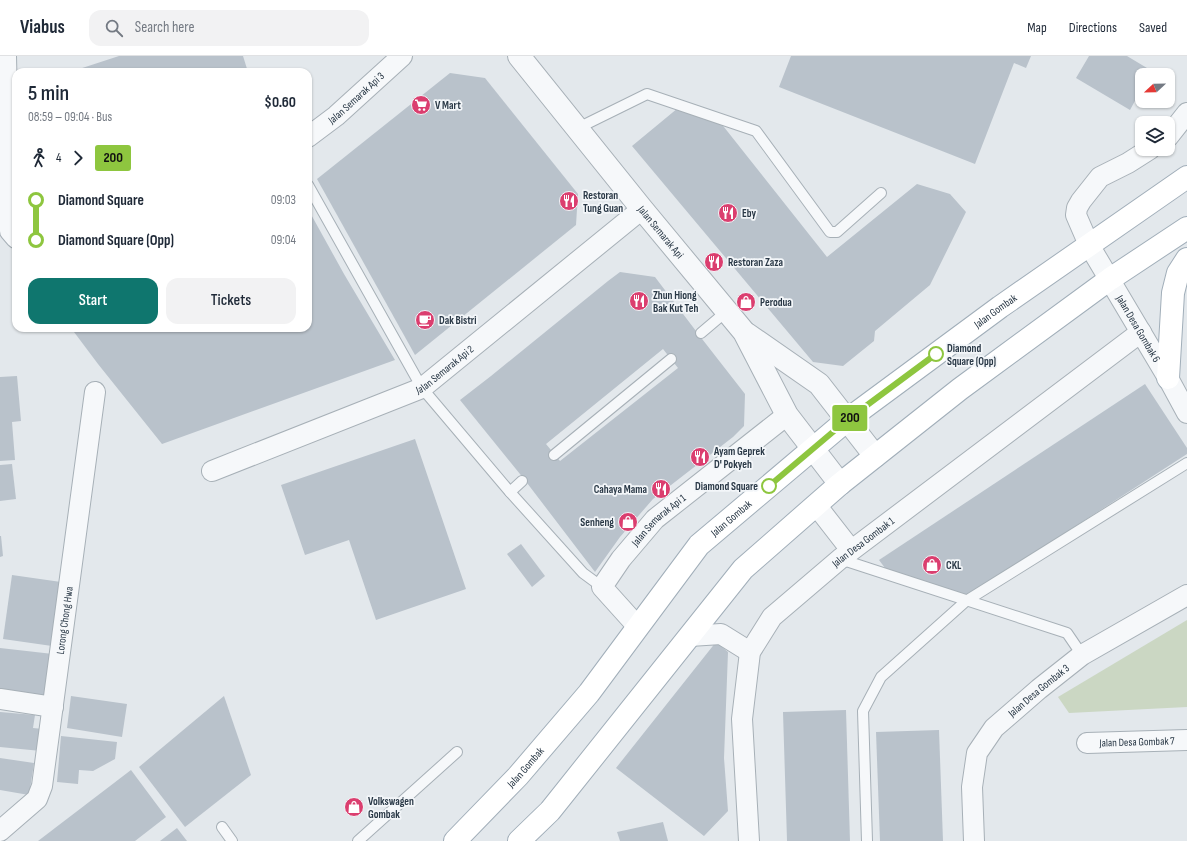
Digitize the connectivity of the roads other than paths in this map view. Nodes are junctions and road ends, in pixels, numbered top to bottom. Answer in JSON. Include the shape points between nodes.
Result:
{"nodes":[{"id":1,"x":6,"y":56,"type":"edge"},
{"id":2,"x":402,"y":56,"type":"edge"},
{"id":3,"x":519,"y":56,"type":"edge"},
{"id":4,"x":1187,"y":113,"type":"edge"},
{"id":5,"x":578,"y":128,"type":"junction"},
{"id":6,"x":1175,"y":128,"type":"edge"},
{"id":7,"x":312,"y":134,"type":"edge"},
{"id":8,"x":1139,"y":156,"type":"edge"},
{"id":9,"x":1187,"y":177,"type":"edge"},
{"id":10,"x":312,"y":192,"type":"edge"},
{"id":11,"x":881,"y":193,"type":"dead end"},
{"id":12,"x":642,"y":209,"type":"junction"},
{"id":13,"x":1187,"y":228,"type":"edge"},
{"id":14,"x":12,"y":233,"type":"edge"},
{"id":15,"x":1089,"y":245,"type":"junction"},
{"id":16,"x":1187,"y":259,"type":"edge"},
{"id":17,"x":1110,"y":279,"type":"junction"},
{"id":18,"x":727,"y":312,"type":"junction"},
{"id":19,"x":744,"y":332,"type":"junction"},
{"id":20,"x":1141,"y":332,"type":"junction"},
{"id":21,"x":701,"y":333,"type":"dead end"},
{"id":22,"x":671,"y":359,"type":"dead end"},
{"id":23,"x":1168,"y":378,"type":"junction"},
{"id":24,"x":422,"y":388,"type":"junction"},
{"id":25,"x":95,"y":392,"type":"dead end"},
{"id":26,"x":1187,"y":413,"type":"edge"},
{"id":27,"x":787,"y":415,"type":"junction"},
{"id":28,"x":847,"y":420,"type":"junction"},
{"id":29,"x":813,"y":449,"type":"junction"},
{"id":30,"x":554,"y":454,"type":"dead end"},
{"id":31,"x":875,"y":456,"type":"junction"},
{"id":32,"x":1187,"y":463,"type":"edge"},
{"id":33,"x":212,"y":471,"type":"dead end"},
{"id":34,"x":522,"y":481,"type":"dead end"},
{"id":35,"x":840,"y":484,"type":"junction"},
{"id":36,"x":510,"y":492,"type":"junction"},
{"id":37,"x":816,"y":505,"type":"junction"},
{"id":38,"x":845,"y":555,"type":"junction"},
{"id":39,"x":602,"y":586,"type":"junction"},
{"id":40,"x":1187,"y":595,"type":"edge"},
{"id":41,"x":966,"y":601,"type":"junction"},
{"id":42,"x":638,"y":627,"type":"junction"},
{"id":43,"x":690,"y":636,"type":"junction"},
{"id":44,"x":750,"y":652,"type":"junction"},
{"id":45,"x":1082,"y":655,"type":"junction"},
{"id":46,"x":0,"y":699,"type":"edge"},
{"id":47,"x":53,"y":707,"type":"junction"},
{"id":48,"x":1187,"y":740,"type":"edge"},
{"id":49,"x":1087,"y":743,"type":"dead end"},
{"id":50,"x":457,"y":752,"type":"dead end"},
{"id":51,"x":222,"y":827,"type":"dead end"},
{"id":52,"x":0,"y":831,"type":"edge"},
{"id":53,"x":232,"y":841,"type":"edge"},
{"id":54,"x":358,"y":841,"type":"edge"},
{"id":55,"x":455,"y":841,"type":"edge"},
{"id":56,"x":519,"y":841,"type":"edge"},
{"id":57,"x":750,"y":841,"type":"edge"},
{"id":58,"x":867,"y":841,"type":"edge"},
{"id":59,"x":974,"y":841,"type":"edge"}],
"edges":[{"from":1,"to":14,"type":"street"},
{"from":2,"to":7,"type":"street","name":"Jalan Semarak Api 3","via":[[336,116]]},
{"from":3,"to":5,"type":"street","name":"Jalan Semarak Api"},
{"from":4,"to":6,"type":"street"},
{"from":5,"to":11,"type":"lane","via":[[647,94],[756,131],[830,232],[837,232]]},
{"from":5,"to":12,"type":"street","name":"Jalan Semarak Api"},
{"from":8,"to":15,"type":"street","name":"Jalan Desa Gombak 6","via":[[1100,176],[1077,208],[1076,215]]},
{"from":9,"to":15,"type":"main road","name":"Jalan Gombak"},
{"from":10,"to":24,"type":"lane"},
{"from":12,"to":18,"type":"street","name":"Jalan Semarak Api"},
{"from":12,"to":24,"type":"street","name":"Jalan Semarak Api 2"},
{"from":13,"to":17,"type":"main road"},
{"from":15,"to":17,"type":"street","name":"Jalan Desa Gombak 6"},
{"from":15,"to":28,"type":"main road","name":"Jalan Gombak"},
{"from":16,"to":23,"type":"main road","via":[[1178,273],[1173,293]]},
{"from":17,"to":20,"type":"street","name":"Jalan Desa Gombak 6"},
{"from":17,"to":31,"type":"main road","via":[[960,389]]},
{"from":18,"to":19,"type":"street","name":"Jalan Semarak Api"},
{"from":18,"to":21,"type":"lane"},
{"from":19,"to":27,"type":"street","name":"Jalan Semarak Api"},
{"from":19,"to":28,"type":"street","name":"Jalan Semarak Api","via":[[818,384]]},
{"from":20,"to":23,"type":"street","name":"Jalan Desa Gombak 6"},
{"from":20,"to":38,"type":"street","name":"Jalan Desa Gombak 1"},
{"from":22,"to":30,"type":"lane","via":[[627,400]]},
{"from":23,"to":26,"type":"street","name":"Jalan Desa Gombak 6"},
{"from":24,"to":33,"type":"street","name":"Jalan Semarak Api 2"},
{"from":24,"to":36,"type":"lane"},
{"from":25,"to":47,"type":"street","name":"Lorong Chong Hwa"},
{"from":27,"to":29,"type":"street","name":"Jalan Semarak Api"},
{"from":27,"to":39,"type":"street","name":"Jalan Semarak Api 1","via":[[655,519],[620,559]]},
{"from":28,"to":29,"type":"main road","name":"Jalan Gombak"},
{"from":28,"to":31,"type":"street","name":"Jalan Semarak Api"},
{"from":29,"to":35,"type":"street","name":"Jalan Semarak Api"},
{"from":29,"to":42,"type":"main road","name":"Jalan Gombak","via":[[699,545]]},
{"from":31,"to":35,"type":"main road"},
{"from":32,"to":41,"type":"lane"},
{"from":34,"to":36,"type":"lane"},
{"from":35,"to":37,"type":"main road"},
{"from":36,"to":39,"type":"lane","via":[[584,573]]},
{"from":37,"to":38,"type":"street"},
{"from":37,"to":43,"type":"main road","via":[[743,569]]},
{"from":38,"to":41,"type":"lane"},
{"from":38,"to":44,"type":"street","name":"Jalan Desa Gombak 1","via":[[772,617]]},
{"from":39,"to":42,"type":"street"},
{"from":40,"to":45,"type":"street","name":"Jalan Desa Gombak 3"},
{"from":41,"to":45,"type":"lane","via":[[1067,633]]},
{"from":41,"to":58,"type":"lane","via":[[881,677],[863,711]]},
{"from":42,"to":55,"type":"main road","name":"Jalan Gombak","via":[[589,693],[518,776]]},
{"from":43,"to":44,"type":"street","via":[[721,634]]},
{"from":43,"to":56,"type":"main road","via":[[550,811]]},
{"from":44,"to":57,"type":"street","name":"Jalan Desa Gombak 1","via":[[742,719]]},
{"from":45,"to":59,"type":"street","name":"Jalan Desa Gombak 3","via":[[994,728],[977,753],[972,787]]},
{"from":46,"to":47,"type":"street"},
{"from":47,"to":52,"type":"street","name":"Lorong Chong Hwa","via":[[38,799]]},
{"from":48,"to":49,"type":"street","name":"Jalan Desa Gombak 7"},
{"from":50,"to":54,"type":"lane"},
{"from":51,"to":53,"type":"lane"}]}
